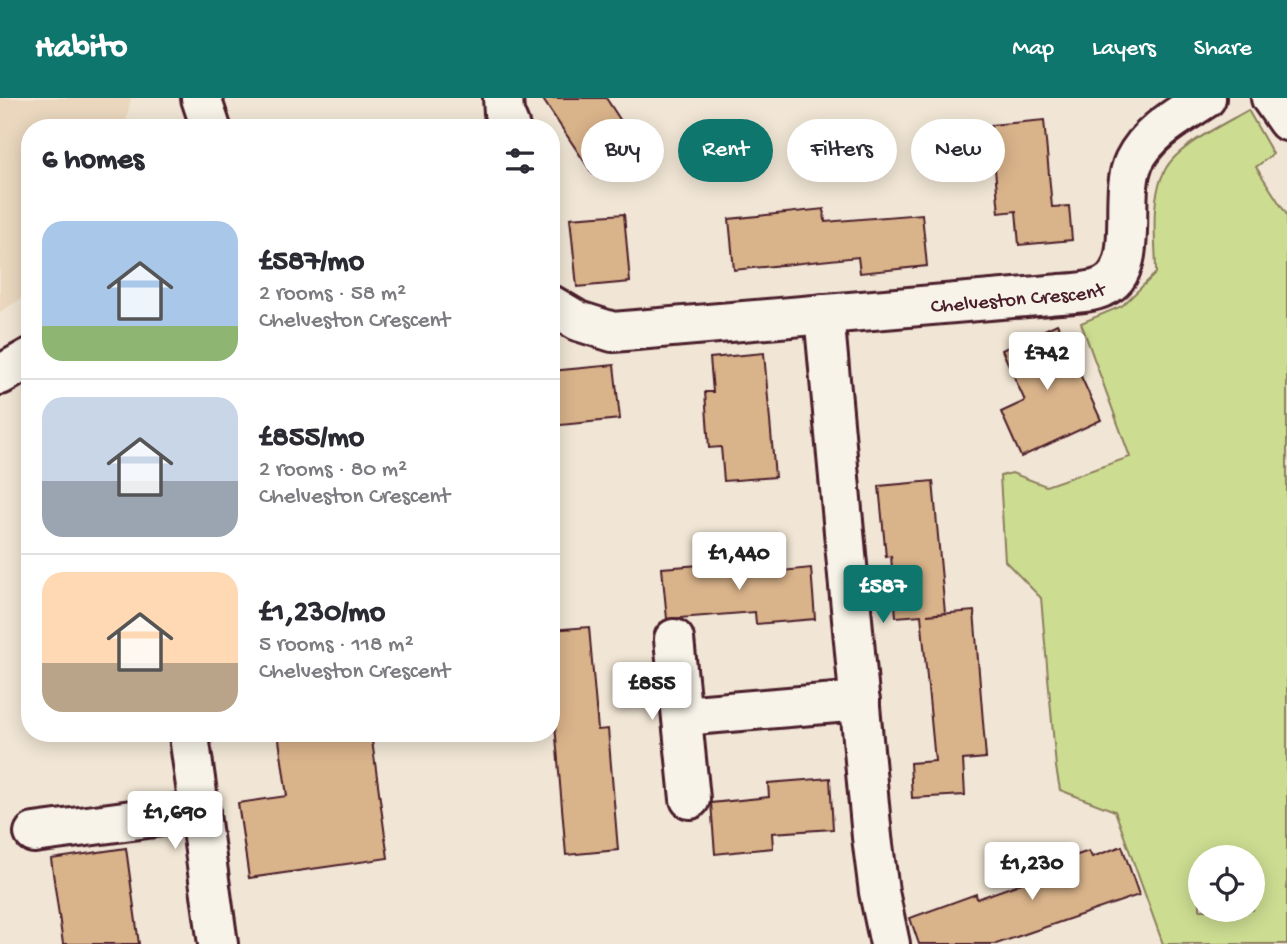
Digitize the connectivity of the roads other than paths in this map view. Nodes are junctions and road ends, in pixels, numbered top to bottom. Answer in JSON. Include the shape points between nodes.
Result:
{"nodes":[{"id":1,"x":201,"y":98,"type":"edge"},
{"id":2,"x":503,"y":98,"type":"edge"},
{"id":3,"x":1206,"y":98,"type":"edge"},
{"id":4,"x":1271,"y":98,"type":"edge"},
{"id":5,"x":208,"y":119,"type":"edge"},
{"id":6,"x":506,"y":119,"type":"edge"},
{"id":7,"x":1287,"y":121,"type":"edge"},
{"id":8,"x":560,"y":310,"type":"edge"},
{"id":9,"x":824,"y":314,"type":"junction"},
{"id":10,"x":674,"y":639,"type":"dead end"},
{"id":11,"x":860,"y":701,"type":"junction"},
{"id":12,"x":682,"y":716,"type":"junction"},
{"id":13,"x":190,"y":743,"type":"dead end"},
{"id":14,"x":690,"y":799,"type":"dead end"},
{"id":15,"x":200,"y":811,"type":"junction"},
{"id":16,"x":34,"y":833,"type":"dead end"},
{"id":17,"x":218,"y":944,"type":"edge"},
{"id":18,"x":890,"y":944,"type":"edge"}],
"edges":[{"from":1,"to":5,"type":"street"},
{"from":2,"to":6,"type":"street"},
{"from":3,"to":9,"type":"street","name":"Chelveston Crescent","via":[[1157,131],[1133,164],[1126,190],[1127,252],[1112,283],[1079,292]]},
{"from":4,"to":7,"type":"street"},
{"from":8,"to":9,"type":"street","name":"Chelveston Crescent","via":[[613,332]]},
{"from":9,"to":11,"type":"street"},
{"from":10,"to":12,"type":"street"},
{"from":11,"to":12,"type":"street"},
{"from":11,"to":18,"type":"street","via":[[879,892]]},
{"from":12,"to":14,"type":"street"},
{"from":13,"to":15,"type":"street"},
{"from":15,"to":16,"type":"street"},
{"from":15,"to":17,"type":"street"}]}
